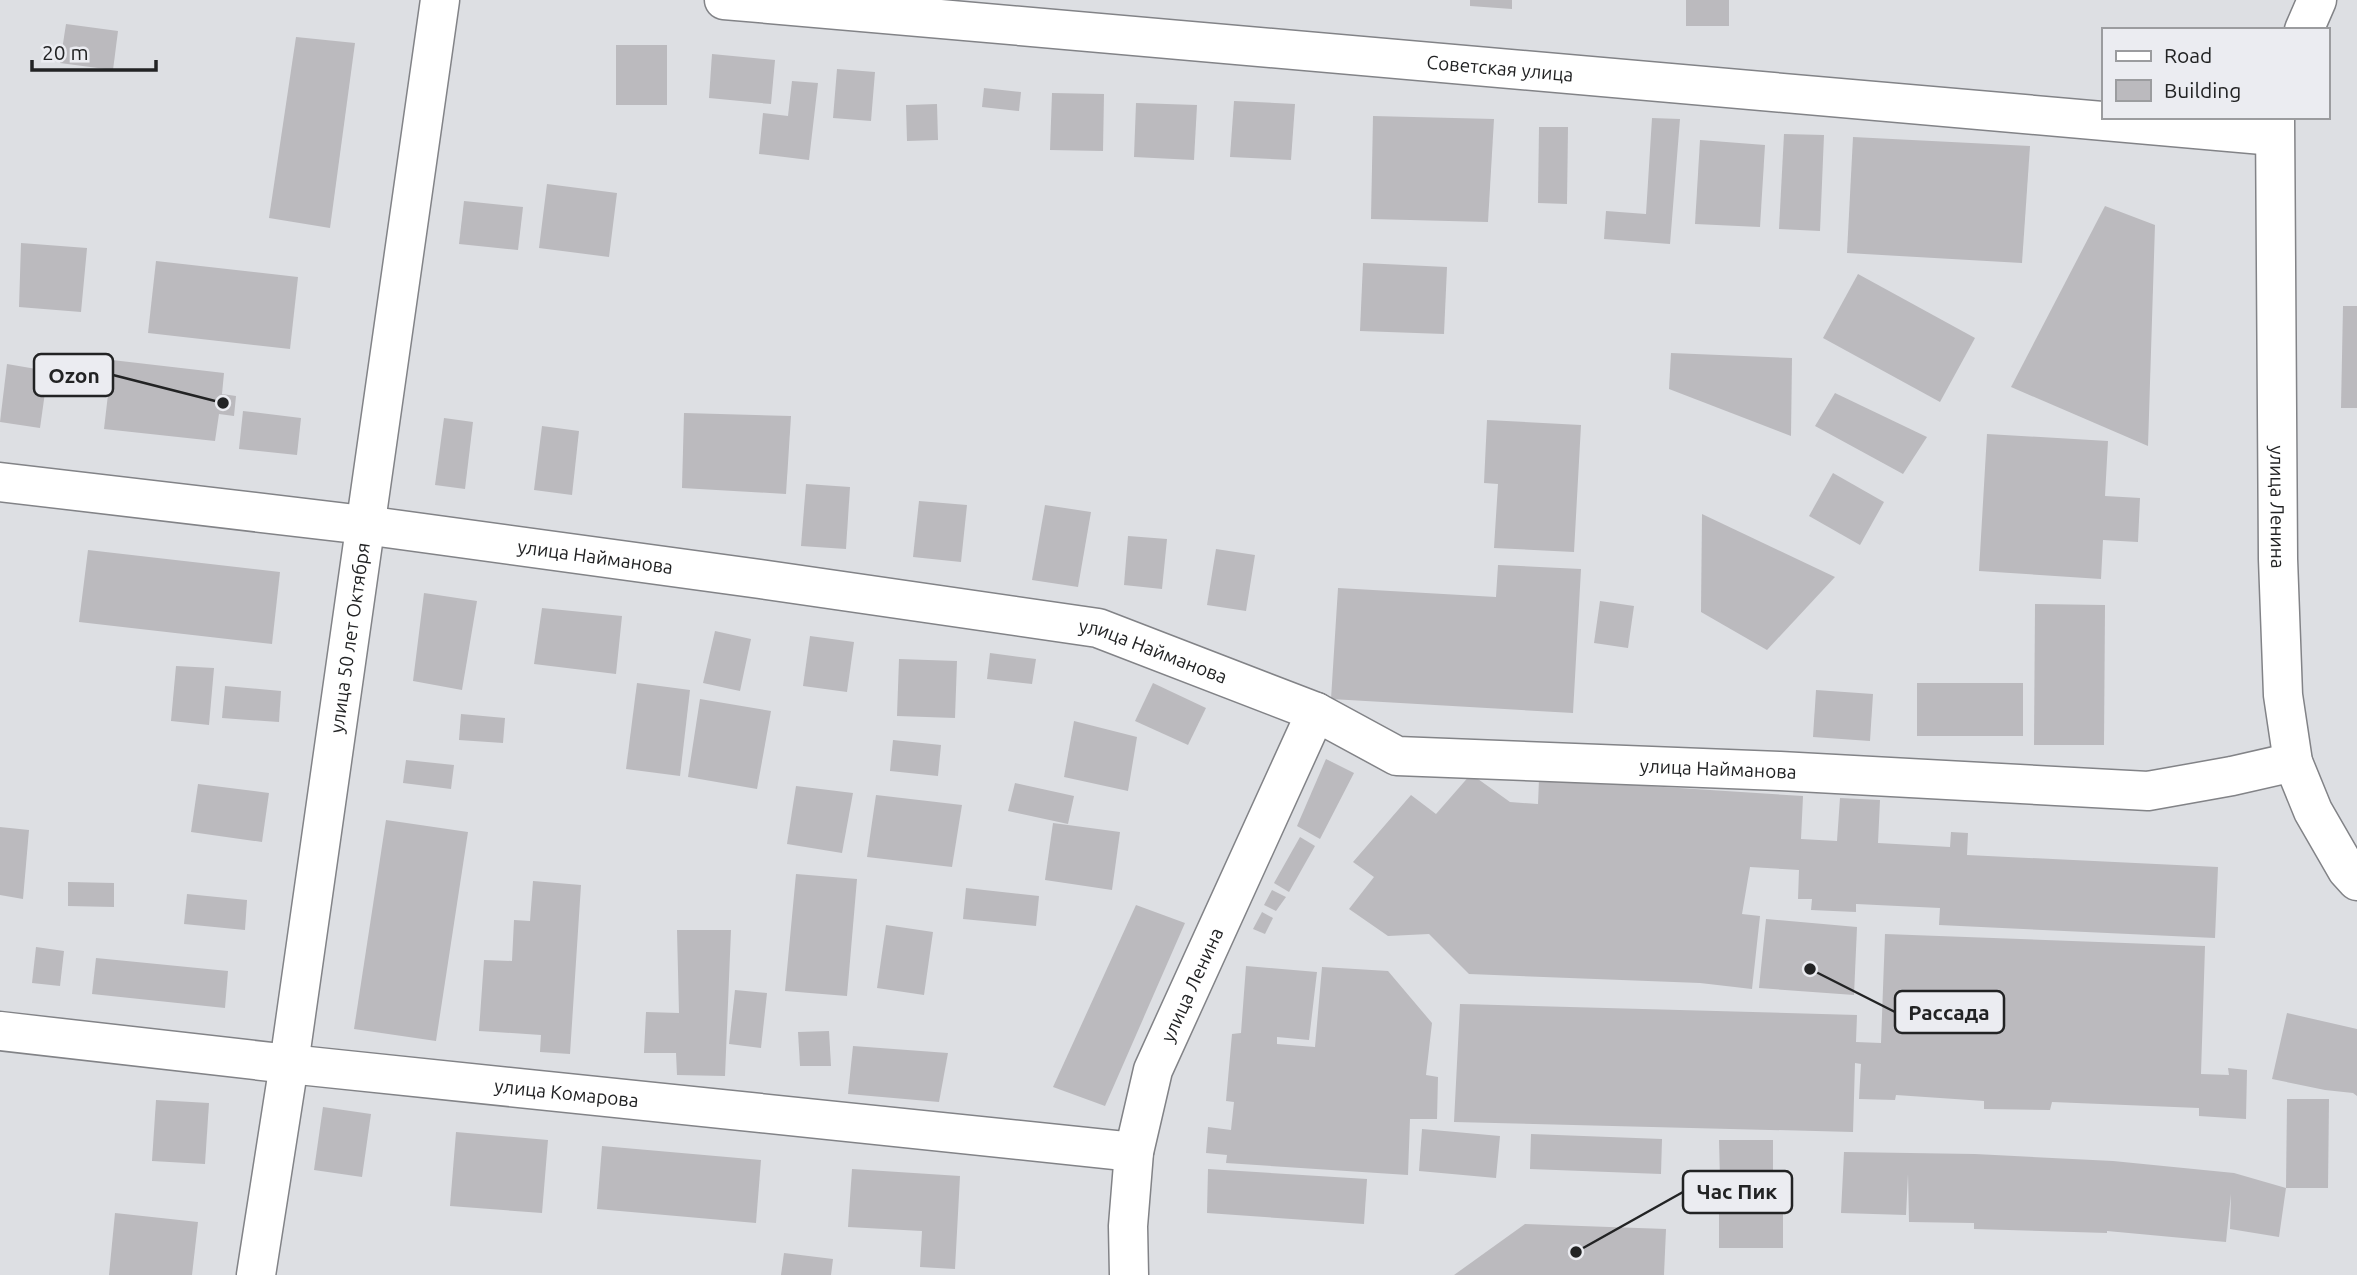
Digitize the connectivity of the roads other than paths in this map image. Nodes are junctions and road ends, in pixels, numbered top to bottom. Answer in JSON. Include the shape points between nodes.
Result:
{"nodes":[{"id":1,"x":439,"y":0,"type":"edge"},
{"id":2,"x":724,"y":0,"type":"edge"},
{"id":3,"x":2317,"y":0,"type":"edge"},
{"id":4,"x":2305,"y":28,"type":"edge"},
{"id":5,"x":2102,"y":112,"type":"edge"},
{"id":6,"x":2189,"y":119,"type":"edge"},
{"id":7,"x":2275,"y":126,"type":"edge"},
{"id":8,"x":0,"y":482,"type":"edge"},
{"id":9,"x":364,"y":525,"type":"junction"},
{"id":10,"x":1316,"y":712,"type":"junction"},
{"id":11,"x":2293,"y":762,"type":"junction"},
{"id":12,"x":2357,"y":881,"type":"edge"},
{"id":13,"x":0,"y":1031,"type":"edge"},
{"id":14,"x":289,"y":1064,"type":"junction"},
{"id":15,"x":1134,"y":1152,"type":"junction"},
{"id":16,"x":256,"y":1275,"type":"edge"},
{"id":17,"x":1129,"y":1275,"type":"edge"}],
"edges":[{"from":1,"to":9,"type":"street","name":"улица 50 лет Октября"},
{"from":2,"to":5,"type":"street","name":"Советская улица"},
{"from":3,"to":4,"type":"street"},
{"from":6,"to":7,"type":"street","name":"Советская улица"},
{"from":7,"to":11,"type":"street","name":"улица Ленина","via":[[2278,559],[2283,695]]},
{"from":8,"to":9,"type":"street","name":"улица Найманова"},
{"from":9,"to":10,"type":"street","name":"улица Найманова","via":[[1098,628]]},
{"from":9,"to":14,"type":"street","name":"улица 50 лет Октября"},
{"from":10,"to":11,"type":"street","name":"улица Найманова","via":[[1397,756],[2148,791]]},
{"from":10,"to":15,"type":"street","name":"улица Ленина","via":[[1153,1070]]},
{"from":11,"to":12,"type":"street","name":"улица Ленина","via":[[2312,811]]},
{"from":13,"to":14,"type":"street","name":"улица Комарова"},
{"from":14,"to":15,"type":"street","name":"улица Комарова"},
{"from":14,"to":16,"type":"street","name":"улица 50 лет Октября"},
{"from":15,"to":17,"type":"street","name":"улица Ленина"}]}
